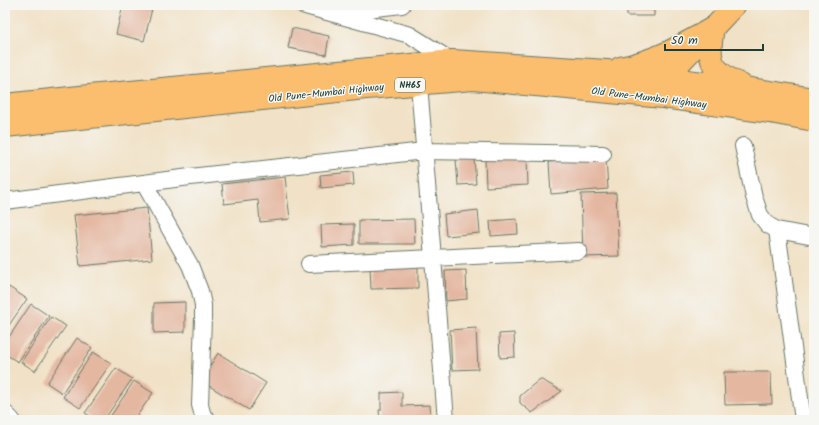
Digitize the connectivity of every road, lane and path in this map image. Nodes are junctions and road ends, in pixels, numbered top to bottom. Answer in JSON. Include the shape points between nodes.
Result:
{"nodes":[{"id":1,"x":302,"y":5,"type":"edge"},
{"id":2,"x":402,"y":5,"type":"edge"},
{"id":3,"x":734,"y":5,"type":"edge"},
{"id":4,"x":330,"y":13,"type":"junction"},
{"id":5,"x":712,"y":28,"type":"junction"},
{"id":6,"x":453,"y":61,"type":"junction"},
{"id":7,"x":608,"y":71,"type":"junction"},
{"id":8,"x":473,"y":78,"type":"junction"},
{"id":9,"x":419,"y":84,"type":"junction"},
{"id":10,"x":663,"y":88,"type":"junction"},
{"id":11,"x":751,"y":89,"type":"junction"},
{"id":12,"x":814,"y":99,"type":"edge"},
{"id":13,"x":5,"y":105,"type":"edge"},
{"id":14,"x":814,"y":120,"type":"edge"},
{"id":15,"x":5,"y":126,"type":"edge"},
{"id":16,"x":743,"y":146,"type":"dead end"},
{"id":17,"x":424,"y":151,"type":"junction"},
{"id":18,"x":603,"y":154,"type":"dead end"},
{"id":19,"x":144,"y":183,"type":"junction"},
{"id":20,"x":5,"y":201,"type":"edge"},
{"id":21,"x":777,"y":230,"type":"junction"},
{"id":22,"x":814,"y":237,"type":"edge"},
{"id":23,"x":579,"y":251,"type":"dead end"},
{"id":24,"x":432,"y":257,"type":"junction"},
{"id":25,"x":309,"y":264,"type":"dead end"},
{"id":26,"x":806,"y":411,"type":"edge"},
{"id":27,"x":5,"y":413,"type":"edge"},
{"id":28,"x":12,"y":420,"type":"edge"},
{"id":29,"x":208,"y":420,"type":"edge"},
{"id":30,"x":446,"y":420,"type":"edge"}],
"edges":[{"from":1,"to":4,"type":"street"},
{"from":2,"to":4,"type":"street"},
{"from":3,"to":5,"type":"main road"},
{"from":4,"to":6,"type":"street","via":[[410,35]]},
{"from":5,"to":7,"type":"highway","via":[[659,58]]},
{"from":5,"to":10,"type":"main road","via":[[678,66]]},
{"from":5,"to":11,"type":"highway","via":[[710,53],[713,64],[721,74]]},
{"from":6,"to":7,"type":"highway","name":"Old Pune–Mumbai Highway","number":"NH65"},
{"from":6,"to":8,"type":"street"},
{"from":6,"to":13,"type":"highway","name":"Old Pune–Mumbai Highway","number":"NH65"},
{"from":7,"to":10,"type":"highway","name":"Old Pune–Mumbai Highway","number":"NH65"},
{"from":8,"to":9,"type":"highway","name":"Old Pune–Mumbai Highway","number":"NH65"},
{"from":8,"to":10,"type":"highway","name":"Old Pune–Mumbai Highway","number":"NH65"},
{"from":9,"to":15,"type":"highway","name":"Old Pune–Mumbai Highway","number":"NH65"},
{"from":9,"to":17,"type":"street"},
{"from":10,"to":11,"type":"highway","name":"Old Pune–Mumbai Highway","number":"NH65"},
{"from":10,"to":14,"type":"highway","name":"Old Pune–Mumbai Highway","number":"NH65"},
{"from":11,"to":12,"type":"highway","name":"Old Pune–Mumbai Highway","number":"NH65"},
{"from":16,"to":21,"type":"street","via":[[760,215],[768,225]]},
{"from":17,"to":18,"type":"street"},
{"from":17,"to":19,"type":"street"},
{"from":17,"to":24,"type":"street"},
{"from":19,"to":20,"type":"street"},
{"from":19,"to":29,"type":"street","via":[[190,265],[200,291],[203,318],[200,405]]},
{"from":21,"to":22,"type":"street"},
{"from":21,"to":26,"type":"street"},
{"from":23,"to":24,"type":"street"},
{"from":24,"to":25,"type":"street"},
{"from":24,"to":30,"type":"street"},
{"from":27,"to":28,"type":"street"}]}
